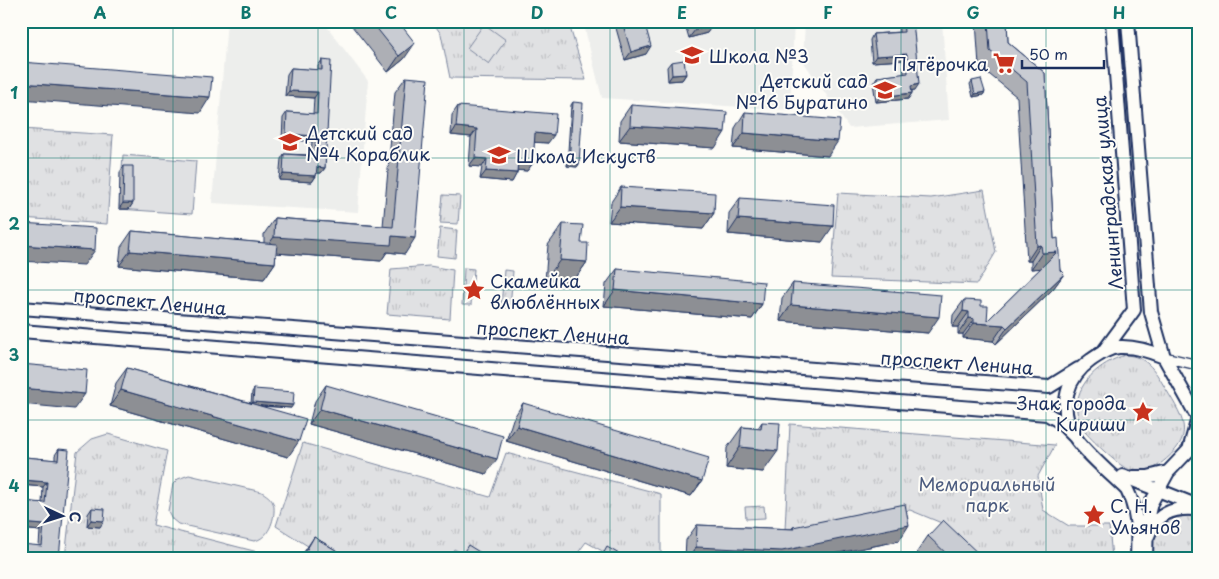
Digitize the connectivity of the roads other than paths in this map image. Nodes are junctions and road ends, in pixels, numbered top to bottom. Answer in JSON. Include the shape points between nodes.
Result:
{"nodes":[{"id":1,"x":1112,"y":21,"type":"edge"},
{"id":2,"x":1128,"y":21,"type":"edge"},
{"id":3,"x":21,"y":308,"type":"edge"},
{"id":4,"x":21,"y":331,"type":"edge"},
{"id":5,"x":1102,"y":352,"type":"junction"},
{"id":6,"x":1164,"y":358,"type":"junction"},
{"id":7,"x":1198,"y":365,"type":"edge"},
{"id":8,"x":1078,"y":369,"type":"junction"},
{"id":9,"x":1198,"y":418,"type":"edge"},
{"id":10,"x":1074,"y":436,"type":"junction"},
{"id":11,"x":1101,"y":464,"type":"junction"},
{"id":12,"x":1168,"y":472,"type":"junction"},
{"id":13,"x":1123,"y":476,"type":"junction"},
{"id":14,"x":1158,"y":490,"type":"junction"},
{"id":15,"x":1198,"y":508,"type":"edge"},
{"id":16,"x":1142,"y":537,"type":"junction"},
{"id":17,"x":1137,"y":558,"type":"edge"},
{"id":18,"x":1146,"y":558,"type":"edge"}],
"edges":[{"from":1,"to":5,"type":"main road","name":"Ленинградская улица","via":[[1134,310]]},
{"from":2,"to":6,"type":"main road","name":"Ленинградская улица","via":[[1151,312]]},
{"from":3,"to":8,"type":"main road","name":"проспект Ленина","via":[[1049,387]]},
{"from":4,"to":10,"type":"main road","via":[[1047,414]]},
{"from":5,"to":6,"type":"main road","via":[[1118,347],[1137,348]]},
{"from":5,"to":8,"type":"main road"},
{"from":6,"to":7,"type":"street"},
{"from":6,"to":9,"type":"main road"},
{"from":8,"to":10,"type":"main road","via":[[1066,399]]},
{"from":9,"to":12,"type":"main road","via":[[1189,450]]},
{"from":10,"to":11,"type":"main road"},
{"from":11,"to":13,"type":"main road"},
{"from":11,"to":16,"type":"main road","via":[[1130,495]]},
{"from":12,"to":13,"type":"main road","via":[[1148,477]]},
{"from":12,"to":14,"type":"main road"},
{"from":13,"to":14,"type":"main road"},
{"from":14,"to":15,"type":"main road"},
{"from":14,"to":16,"type":"main road","via":[[1150,503]]},
{"from":15,"to":16,"type":"main road","via":[[1169,510]]},
{"from":16,"to":17,"type":"main road"},
{"from":16,"to":18,"type":"main road"}]}
